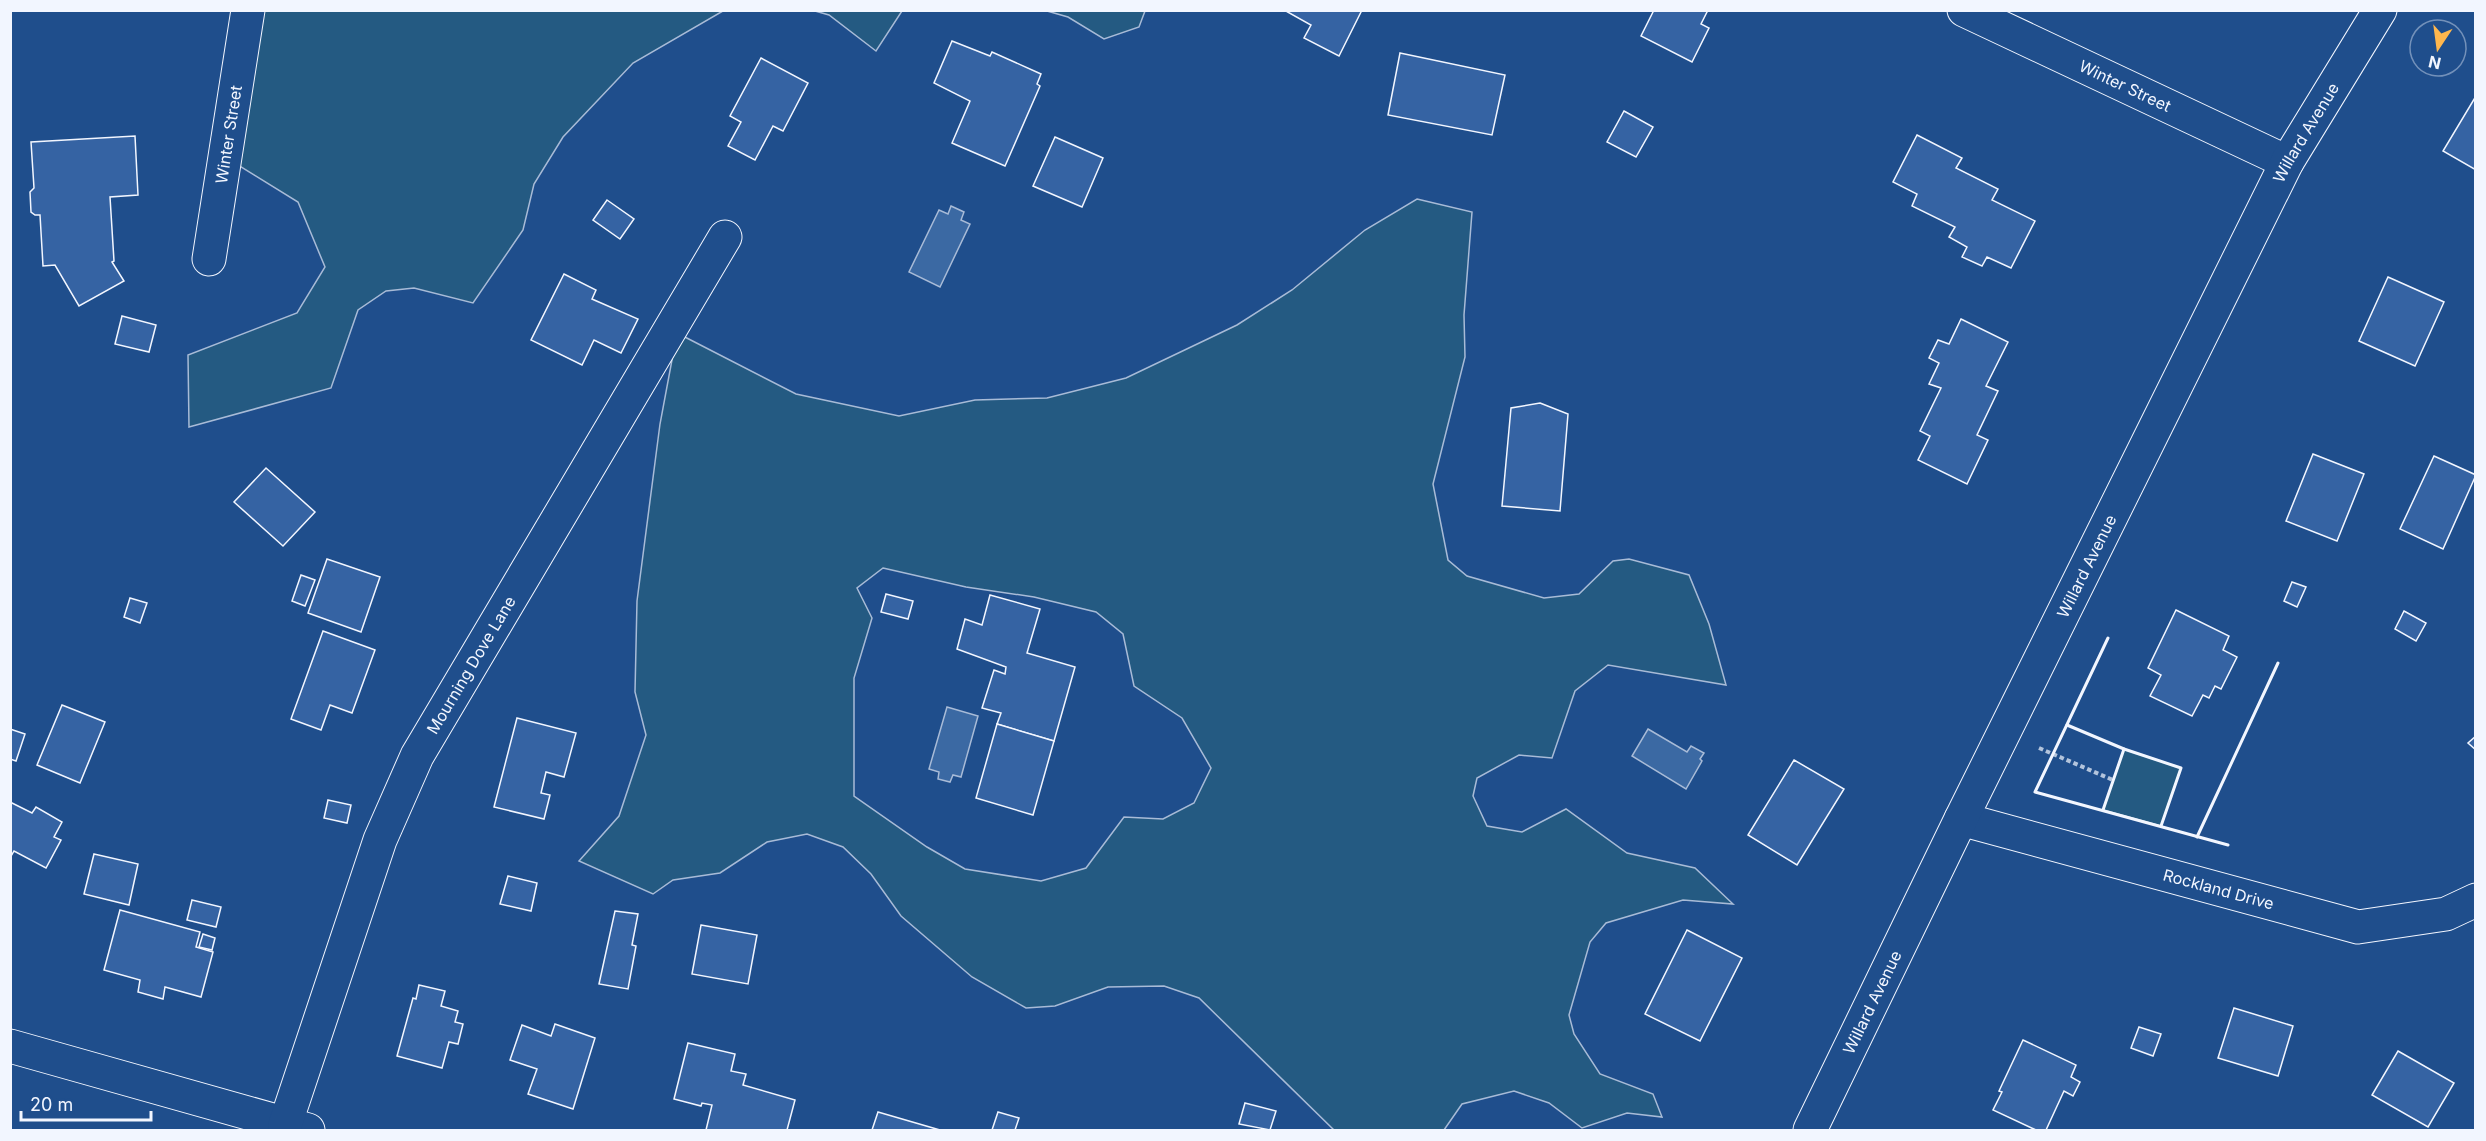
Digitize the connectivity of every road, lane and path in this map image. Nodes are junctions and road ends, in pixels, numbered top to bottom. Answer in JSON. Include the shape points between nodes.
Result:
{"nodes":[{"id":1,"x":248,"y":10,"type":"edge"},
{"id":2,"x":1964,"y":10,"type":"edge"},
{"id":3,"x":2380,"y":10,"type":"edge"},
{"id":4,"x":2288,"y":162,"type":"junction"},
{"id":5,"x":724,"y":237,"type":"dead end"},
{"id":6,"x":209,"y":259,"type":"dead end"},
{"id":7,"x":2004,"y":732,"type":"junction"},
{"id":8,"x":2113,"y":780,"type":"dead end"},
{"id":9,"x":1961,"y":819,"type":"junction"},
{"id":10,"x":2475,"y":900,"type":"edge"},
{"id":11,"x":10,"y":1046,"type":"edge"},
{"id":12,"x":296,"y":1128,"type":"edge"},
{"id":13,"x":1810,"y":1131,"type":"edge"}],
"edges":[{"from":1,"to":6,"type":"street","name":"Winter Street"},
{"from":2,"to":4,"type":"street","name":"Winter Street"},
{"from":3,"to":4,"type":"street","name":"Willard Avenue"},
{"from":4,"to":7,"type":"street","name":"Willard Avenue"},
{"from":5,"to":12,"type":"street","name":"Mourning Dove Lane","via":[[417,756],[380,840]]},
{"from":7,"to":8,"type":"path"},
{"from":7,"to":9,"type":"street","name":"Willard Avenue"},
{"from":9,"to":10,"type":"street","name":"Rockland Drive","via":[[2358,927],[2446,914]]},
{"from":9,"to":13,"type":"street","name":"Willard Avenue"},
{"from":11,"to":12,"type":"street"}]}
